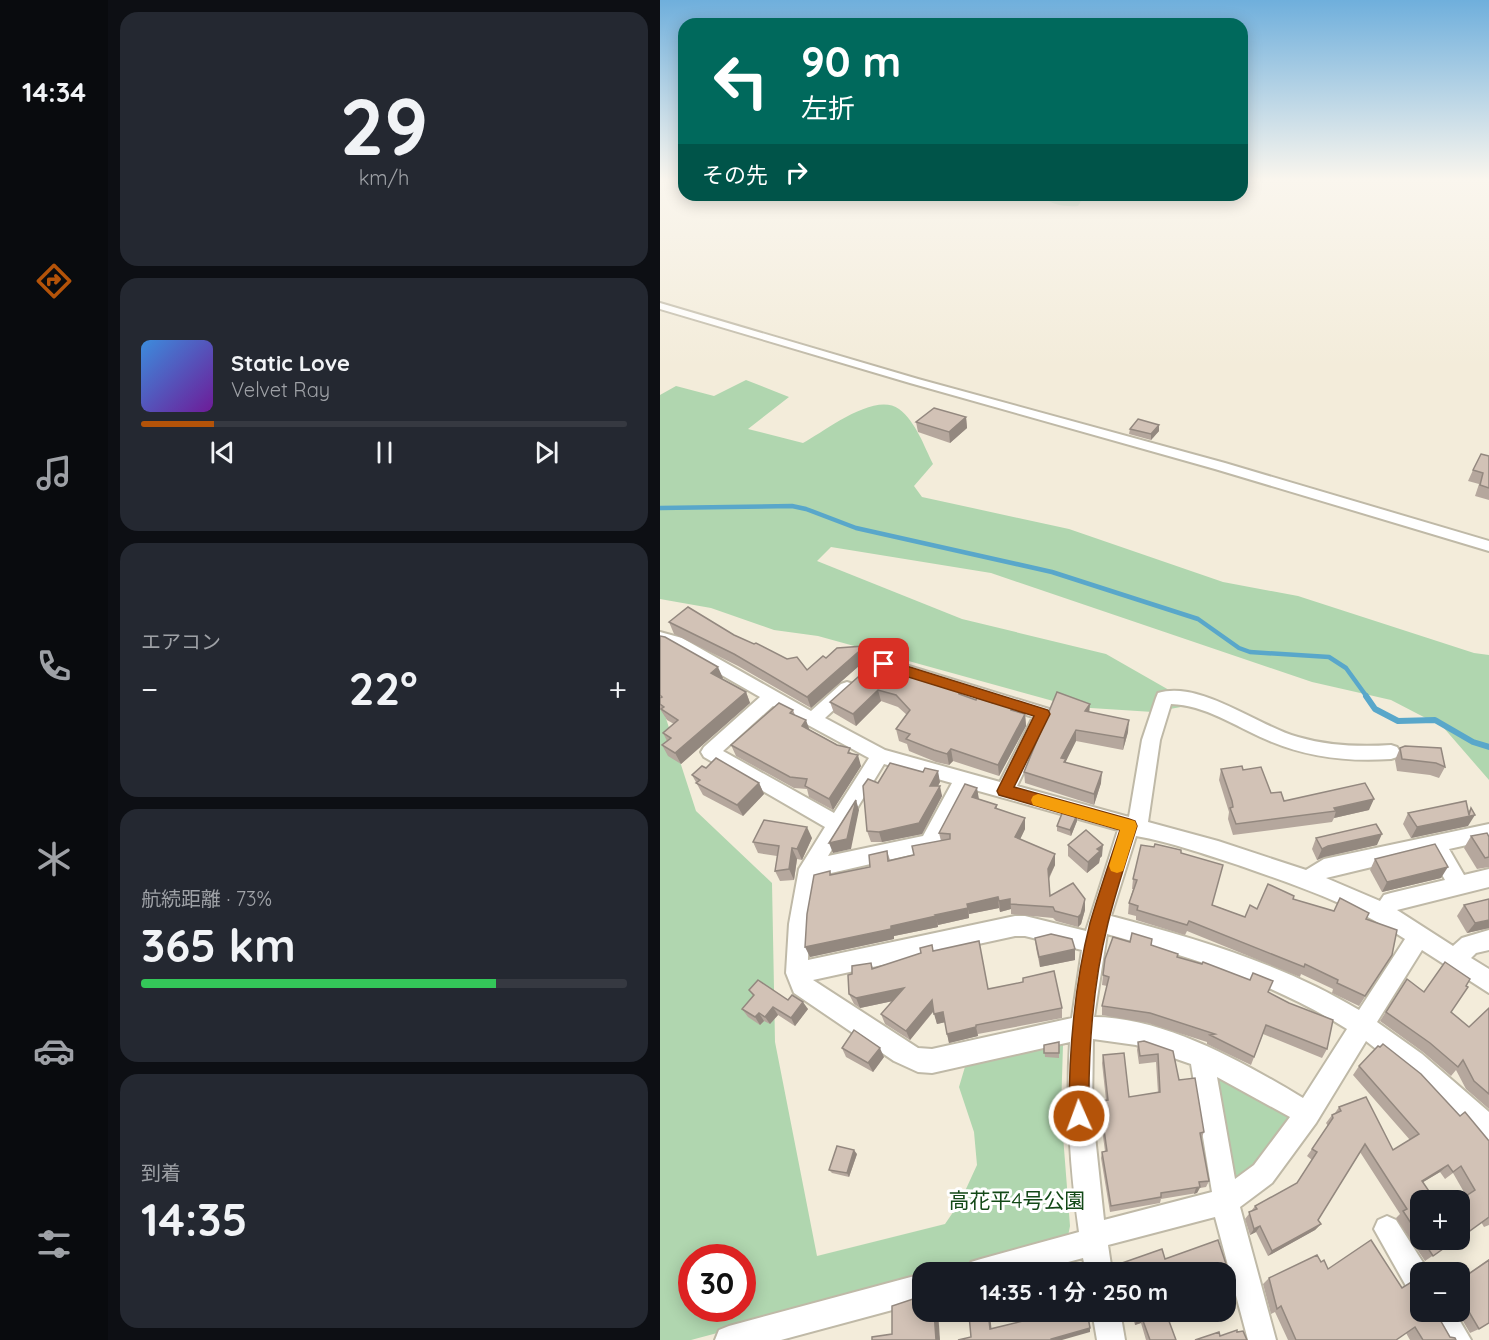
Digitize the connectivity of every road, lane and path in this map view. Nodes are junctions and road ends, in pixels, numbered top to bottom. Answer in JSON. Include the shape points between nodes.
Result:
{"nodes":[{"id":1,"x":660,"y":306,"type":"edge"},
{"id":2,"x":1489,"y":546,"type":"edge"},
{"id":3,"x":660,"y":638,"type":"edge"},
{"id":4,"x":771,"y":697,"type":"junction"},
{"id":5,"x":812,"y":720,"type":"junction"},
{"id":6,"x":1391,"y":752,"type":"dead end"},
{"id":7,"x":880,"y":756,"type":"junction"},
{"id":8,"x":963,"y":780,"type":"junction"},
{"id":9,"x":1005,"y":791,"type":"junction"},
{"id":10,"x":836,"y":824,"type":"junction"},
{"id":11,"x":1133,"y":827,"type":"junction"},
{"id":12,"x":1489,"y":832,"type":"edge"},
{"id":13,"x":1435,"y":844,"type":"junction"},
{"id":14,"x":809,"y":869,"type":"junction"},
{"id":15,"x":1489,"y":878,"type":"edge"},
{"id":16,"x":1308,"y":880,"type":"junction"},
{"id":17,"x":1460,"y":885,"type":"junction"},
{"id":18,"x":1384,"y":913,"type":"junction"},
{"id":19,"x":1097,"y":932,"type":"junction"},
{"id":20,"x":1419,"y":935,"type":"junction"},
{"id":21,"x":1489,"y":940,"type":"edge"},
{"id":22,"x":1454,"y":958,"type":"junction"},
{"id":23,"x":797,"y":973,"type":"junction"},
{"id":24,"x":1489,"y":982,"type":"edge"},
{"id":25,"x":1362,"y":1026,"type":"junction"},
{"id":26,"x":1080,"y":1028,"type":"junction"},
{"id":27,"x":1202,"y":1058,"type":"junction"},
{"id":28,"x":1307,"y":1114,"type":"junction"},
{"id":29,"x":1489,"y":1129,"type":"edge"},
{"id":30,"x":1226,"y":1201,"type":"junction"},
{"id":31,"x":1387,"y":1229,"type":"dead end"},
{"id":32,"x":1093,"y":1239,"type":"junction"},
{"id":33,"x":1015,"y":1262,"type":"edge"},
{"id":34,"x":1097,"y":1262,"type":"edge"},
{"id":35,"x":1410,"y":1267,"type":"edge"},
{"id":36,"x":912,"y":1291,"type":"edge"},
{"id":37,"x":1108,"y":1322,"type":"edge"},
{"id":38,"x":1445,"y":1322,"type":"edge"},
{"id":39,"x":737,"y":1339,"type":"edge"},
{"id":40,"x":1111,"y":1340,"type":"edge"},
{"id":41,"x":1262,"y":1340,"type":"edge"},
{"id":42,"x":1456,"y":1340,"type":"edge"}],
"edges":[{"from":1,"to":2,"type":"street"},
{"from":3,"to":4,"type":"street","via":[[676,642]]},
{"from":4,"to":5,"type":"street"},
{"from":4,"to":10,"type":"street","via":[[710,752]]},
{"from":5,"to":7,"type":"street"},
{"from":5,"to":9,"type":"street","via":[[872,667],[884,664],[1043,714]]},
{"from":6,"to":11,"type":"street","via":[[1351,754],[1308,747],[1218,710],[1178,698],[1164,698]]},
{"from":7,"to":8,"type":"street"},
{"from":7,"to":10,"type":"street"},
{"from":8,"to":9,"type":"street"},
{"from":8,"to":14,"type":"street","via":[[929,843]]},
{"from":9,"to":11,"type":"street"},
{"from":10,"to":14,"type":"street"},
{"from":11,"to":16,"type":"street","via":[[1218,849]]},
{"from":11,"to":19,"type":"street"},
{"from":12,"to":13,"type":"street"},
{"from":13,"to":16,"type":"street","via":[[1324,868]]},
{"from":13,"to":17,"type":"street"},
{"from":14,"to":23,"type":"street","via":[[799,924]]},
{"from":15,"to":17,"type":"street"},
{"from":16,"to":18,"type":"street"},
{"from":17,"to":18,"type":"street","via":[[1391,902]]},
{"from":18,"to":20,"type":"street"},
{"from":19,"to":23,"type":"street","via":[[1015,926]]},
{"from":19,"to":25,"type":"street","via":[[1194,949],[1271,976]]},
{"from":19,"to":26,"type":"street"},
{"from":20,"to":22,"type":"street"},
{"from":20,"to":25,"type":"street"},
{"from":21,"to":22,"type":"street","via":[[1470,945]]},
{"from":22,"to":24,"type":"street"},
{"from":23,"to":26,"type":"street","via":[[802,985],[918,1060],[932,1061]]},
{"from":25,"to":28,"type":"street"},
{"from":25,"to":29,"type":"street","via":[[1413,1063]]},
{"from":26,"to":27,"type":"street","via":[[1101,1026]]},
{"from":26,"to":32,"type":"street","via":[[1080,1136]]},
{"from":27,"to":28,"type":"street","via":[[1262,1086]]},
{"from":27,"to":30,"type":"street"},
{"from":28,"to":30,"type":"street","via":[[1263,1174]]},
{"from":30,"to":32,"type":"street"},
{"from":30,"to":41,"type":"street"},
{"from":31,"to":35,"type":"street"},
{"from":32,"to":33,"type":"street"},
{"from":32,"to":34,"type":"street"},
{"from":36,"to":39,"type":"street"},
{"from":37,"to":40,"type":"street"},
{"from":38,"to":42,"type":"street"}]}
